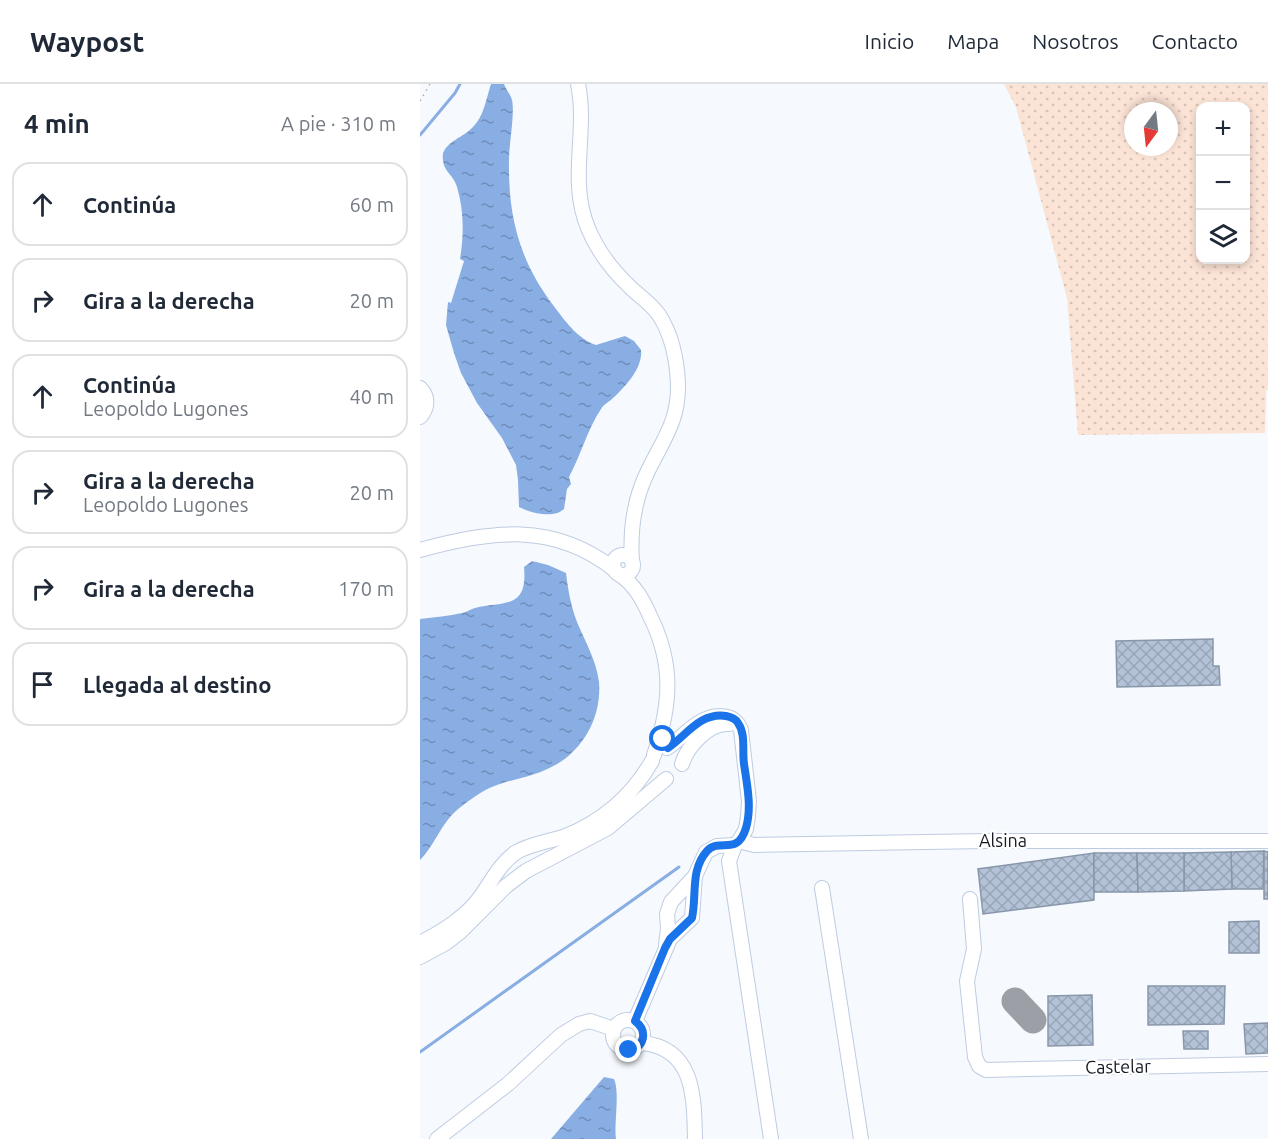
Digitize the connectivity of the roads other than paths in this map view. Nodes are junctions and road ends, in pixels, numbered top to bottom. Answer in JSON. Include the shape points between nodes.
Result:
{"nodes":[{"id":1,"x":578,"y":84,"type":"edge"},
{"id":2,"x":420,"y":388,"type":"edge"},
{"id":3,"x":420,"y":417,"type":"edge"},
{"id":4,"x":420,"y":550,"type":"edge"},
{"id":5,"x":622,"y":565,"type":"junction"},
{"id":6,"x":662,"y":731,"type":"junction"},
{"id":7,"x":668,"y":748,"type":"junction"},
{"id":8,"x":742,"y":752,"type":"junction"},
{"id":9,"x":653,"y":758,"type":"junction"},
{"id":10,"x":682,"y":764,"type":"junction"},
{"id":11,"x":666,"y":779,"type":"junction"},
{"id":12,"x":1268,"y":841,"type":"edge"},
{"id":13,"x":737,"y":843,"type":"junction"},
{"id":14,"x":537,"y":844,"type":"junction"},
{"id":15,"x":541,"y":861,"type":"junction"},
{"id":16,"x":494,"y":875,"type":"junction"},
{"id":17,"x":695,"y":876,"type":"junction"},
{"id":18,"x":506,"y":886,"type":"junction"},
{"id":19,"x":822,"y":888,"type":"dead end"},
{"id":20,"x":970,"y":899,"type":"dead end"},
{"id":21,"x":420,"y":943,"type":"edge"},
{"id":22,"x":665,"y":948,"type":"junction"},
{"id":23,"x":420,"y":957,"type":"edge"},
{"id":24,"x":635,"y":1021,"type":"junction"},
{"id":25,"x":614,"y":1029,"type":"junction"},
{"id":26,"x":642,"y":1043,"type":"junction"},
{"id":27,"x":1268,"y":1064,"type":"edge"},
{"id":28,"x":437,"y":1139,"type":"edge"},
{"id":29,"x":695,"y":1139,"type":"edge"},
{"id":30,"x":771,"y":1139,"type":"edge"},
{"id":31,"x":861,"y":1139,"type":"edge"}],
"edges":[{"from":1,"to":5,"type":"street","via":[[582,131],[577,171],[587,226],[617,274],[660,316],[677,372],[675,413],[641,489],[631,542]]},
{"from":2,"to":3,"type":"street","via":[[426,404]]},
{"from":4,"to":5,"type":"street","via":[[460,540],[518,533],[561,541]]},
{"from":5,"to":6,"type":"street","via":[[656,626],[665,657],[668,687]]},
{"from":6,"to":7,"type":"street"},
{"from":6,"to":9,"type":"street"},
{"from":7,"to":8,"type":"street","via":[[698,722],[723,716],[738,722]]},
{"from":7,"to":9,"type":"street","via":[[658,751]]},
{"from":7,"to":10,"type":"street","via":[[680,755]]},
{"from":8,"to":10,"type":"street","via":[[735,729],[719,724],[701,737]]},
{"from":8,"to":13,"type":"street","via":[[749,801],[746,829]]},
{"from":9,"to":11,"type":"street","via":[[655,773]]},
{"from":9,"to":14,"type":"street","via":[[623,798],[601,818],[577,831]]},
{"from":10,"to":11,"type":"street","via":[[675,776]]},
{"from":11,"to":15,"type":"street","via":[[608,828]]},
{"from":12,"to":13,"type":"street","name":"Alsina"},
{"from":13,"to":17,"type":"street","via":[[712,847]]},
{"from":13,"to":30,"type":"street","via":[[729,861]]},
{"from":14,"to":15,"type":"street"},
{"from":14,"to":16,"type":"street","via":[[517,852]]},
{"from":15,"to":18,"type":"street"},
{"from":16,"to":18,"type":"street"},
{"from":16,"to":21,"type":"street","via":[[465,913]]},
{"from":17,"to":22,"type":"street","via":[[668,908]]},
{"from":17,"to":22,"type":"street","via":[[692,918]]},
{"from":18,"to":23,"type":"street","via":[[446,944]]},
{"from":19,"to":31,"type":"street"},
{"from":20,"to":27,"type":"street","name":"Castelar","via":[[974,950],[968,981],[975,1058],[986,1070]]},
{"from":22,"to":24,"type":"street"},
{"from":24,"to":25,"type":"street","via":[[621,1021]]},
{"from":24,"to":26,"type":"street","via":[[644,1033]]},
{"from":25,"to":26,"type":"street","via":[[615,1044],[624,1050]]},
{"from":25,"to":28,"type":"street","via":[[590,1021],[561,1035],[491,1098]]},
{"from":26,"to":29,"type":"street","via":[[668,1051],[687,1071],[693,1092]]}]}
